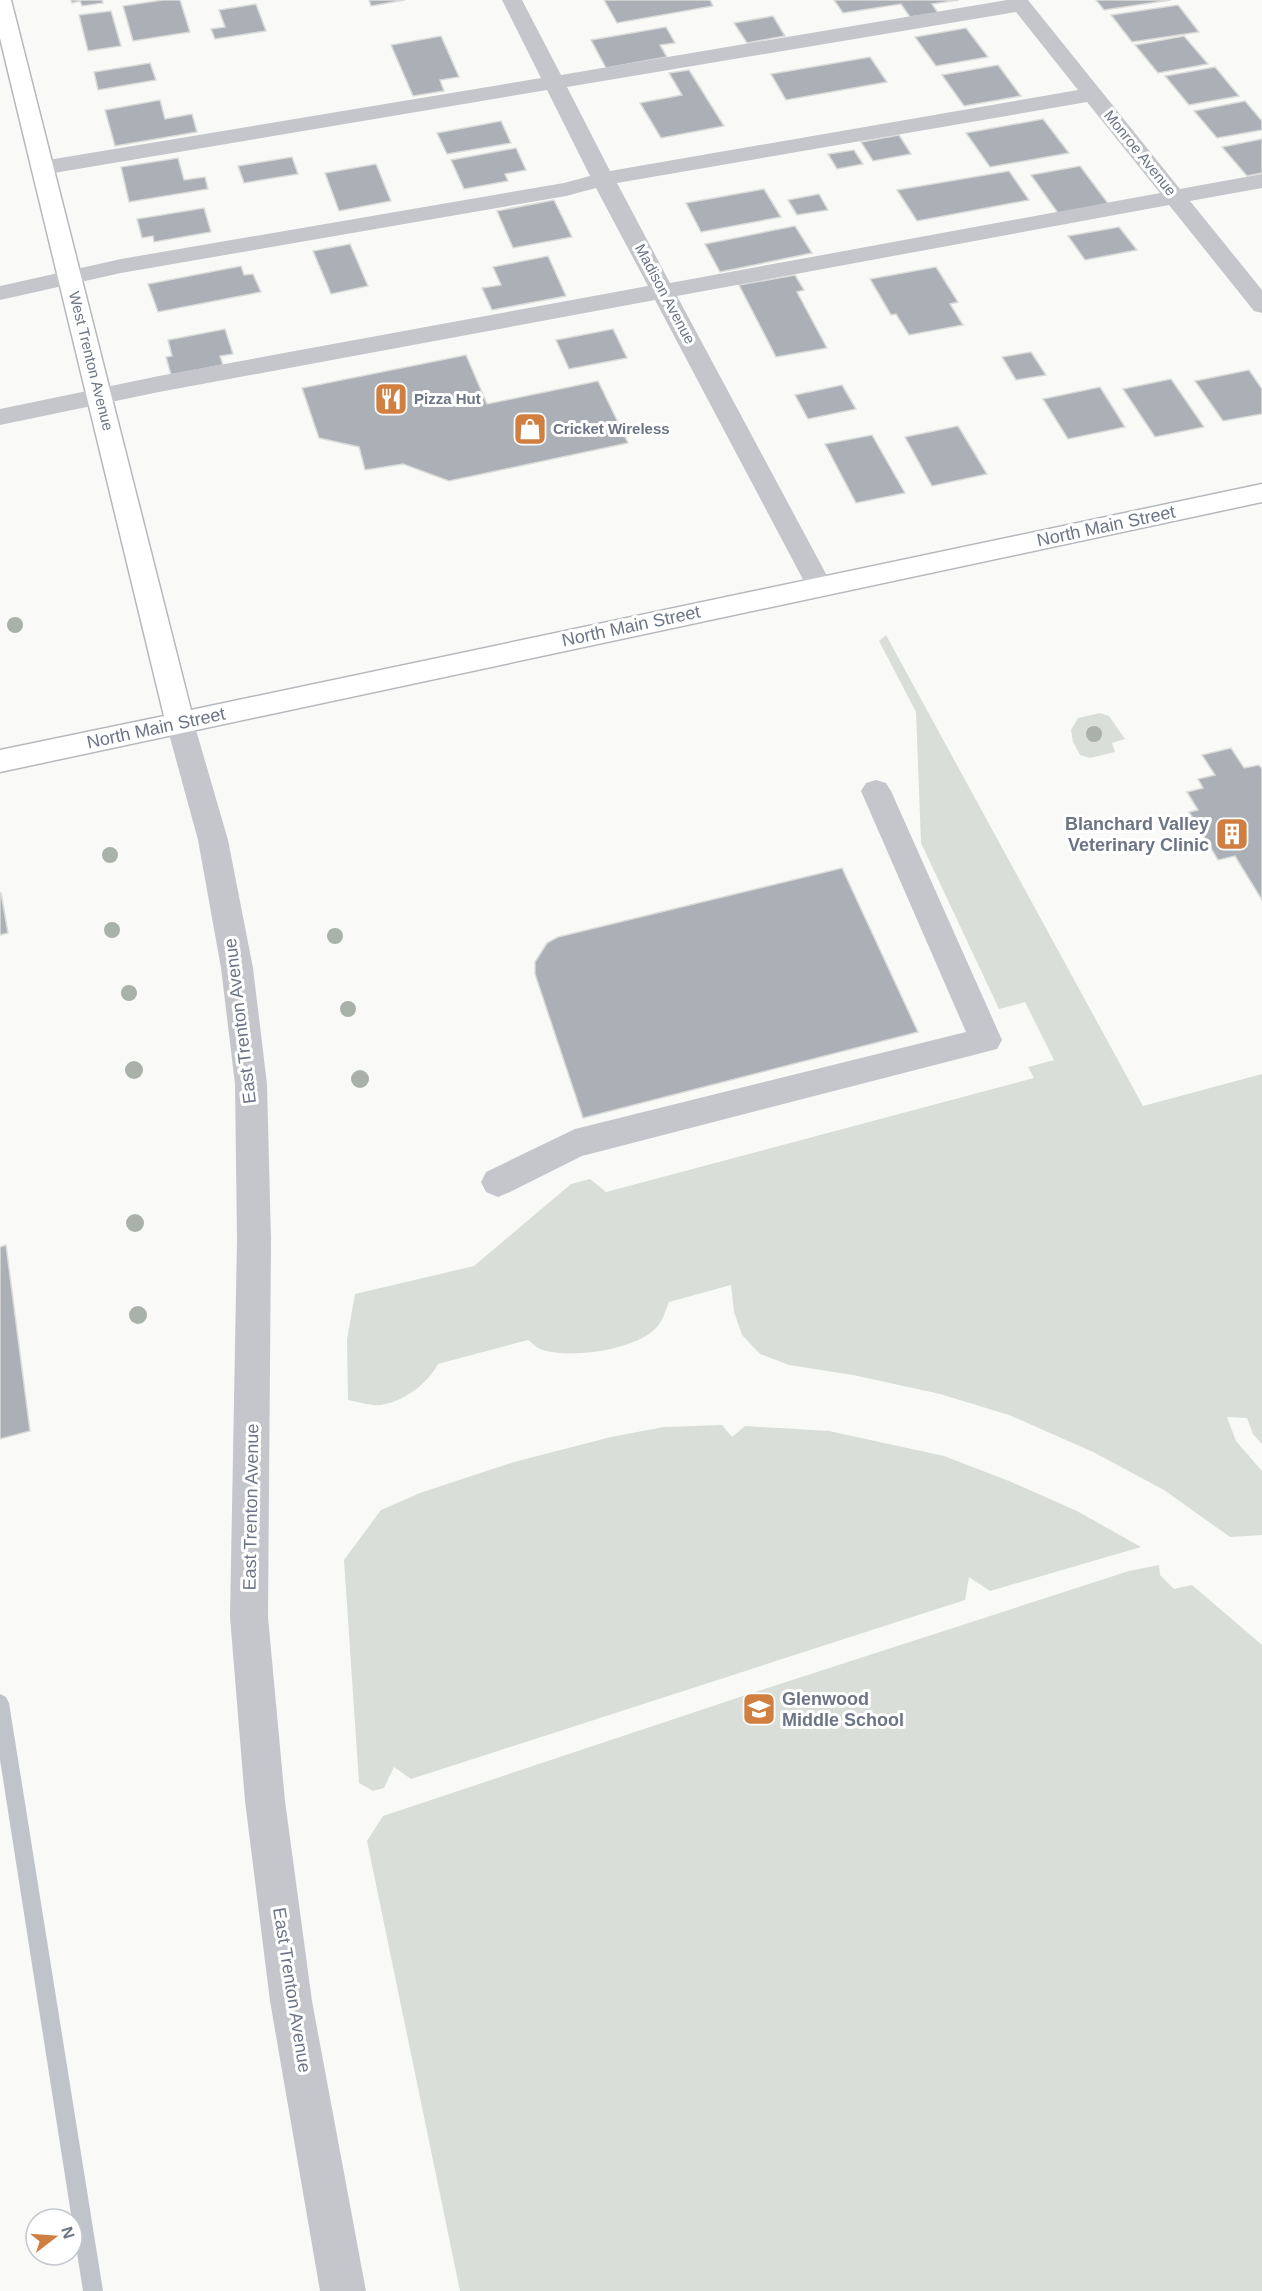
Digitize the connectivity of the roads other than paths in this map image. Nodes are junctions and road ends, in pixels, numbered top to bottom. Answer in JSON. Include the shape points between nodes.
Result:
{"nodes":[{"id":1,"x":1,"y":0,"type":"edge"},
{"id":2,"x":512,"y":0,"type":"edge"},
{"id":3,"x":1019,"y":2,"type":"edge"},
{"id":4,"x":554,"y":83,"type":"junction"},
{"id":5,"x":1093,"y":94,"type":"junction"},
{"id":6,"x":42,"y":168,"type":"junction"},
{"id":7,"x":603,"y":179,"type":"junction"},
{"id":8,"x":1262,"y":181,"type":"edge"},
{"id":9,"x":1175,"y":197,"type":"junction"},
{"id":10,"x":70,"y":277,"type":"junction"},
{"id":11,"x":662,"y":290,"type":"junction"},
{"id":12,"x":0,"y":293,"type":"edge"},
{"id":13,"x":1262,"y":306,"type":"edge"},
{"id":14,"x":100,"y":395,"type":"junction"},
{"id":15,"x":0,"y":417,"type":"edge"},
{"id":16,"x":1262,"y":493,"type":"edge"},
{"id":17,"x":820,"y":587,"type":"junction"},
{"id":18,"x":180,"y":723,"type":"junction"},
{"id":19,"x":0,"y":761,"type":"edge"},
{"id":20,"x":876,"y":791,"type":"dead end"},
{"id":21,"x":498,"y":1182,"type":"dead end"},
{"id":22,"x":343,"y":2291,"type":"edge"}],
"edges":[{"from":1,"to":6,"type":"main road","name":"West Trenton Avenue"},
{"from":2,"to":4,"type":"street","name":"Madison Avenue"},
{"from":3,"to":4,"type":"street"},
{"from":3,"to":5,"type":"street","name":"Monroe Avenue"},
{"from":4,"to":6,"type":"street"},
{"from":4,"to":7,"type":"street","name":"Madison Avenue"},
{"from":5,"to":7,"type":"street"},
{"from":5,"to":9,"type":"street","name":"Monroe Avenue"},
{"from":6,"to":10,"type":"main road","name":"West Trenton Avenue"},
{"from":7,"to":10,"type":"street","via":[[566,189]]},
{"from":7,"to":11,"type":"street","name":"Madison Avenue"},
{"from":8,"to":9,"type":"street"},
{"from":9,"to":11,"type":"street"},
{"from":9,"to":13,"type":"street","name":"Monroe Avenue"},
{"from":10,"to":12,"type":"street"},
{"from":10,"to":14,"type":"main road","name":"West Trenton Avenue"},
{"from":11,"to":14,"type":"street"},
{"from":11,"to":17,"type":"street","name":"Madison Avenue"},
{"from":14,"to":15,"type":"street"},
{"from":14,"to":18,"type":"main road","name":"West Trenton Avenue"},
{"from":16,"to":17,"type":"main road","name":"North Main Street"},
{"from":17,"to":18,"type":"main road","name":"North Main Street"},
{"from":18,"to":19,"type":"main road","name":"North Main Street"},
{"from":18,"to":22,"type":"street","name":"East Trenton Avenue","via":[[213,840],[237,968],[251,1084],[254,1248],[249,1617],[265,1801],[291,2001]]},
{"from":20,"to":21,"type":"street","via":[[986,1040],[575,1143]]}]}
